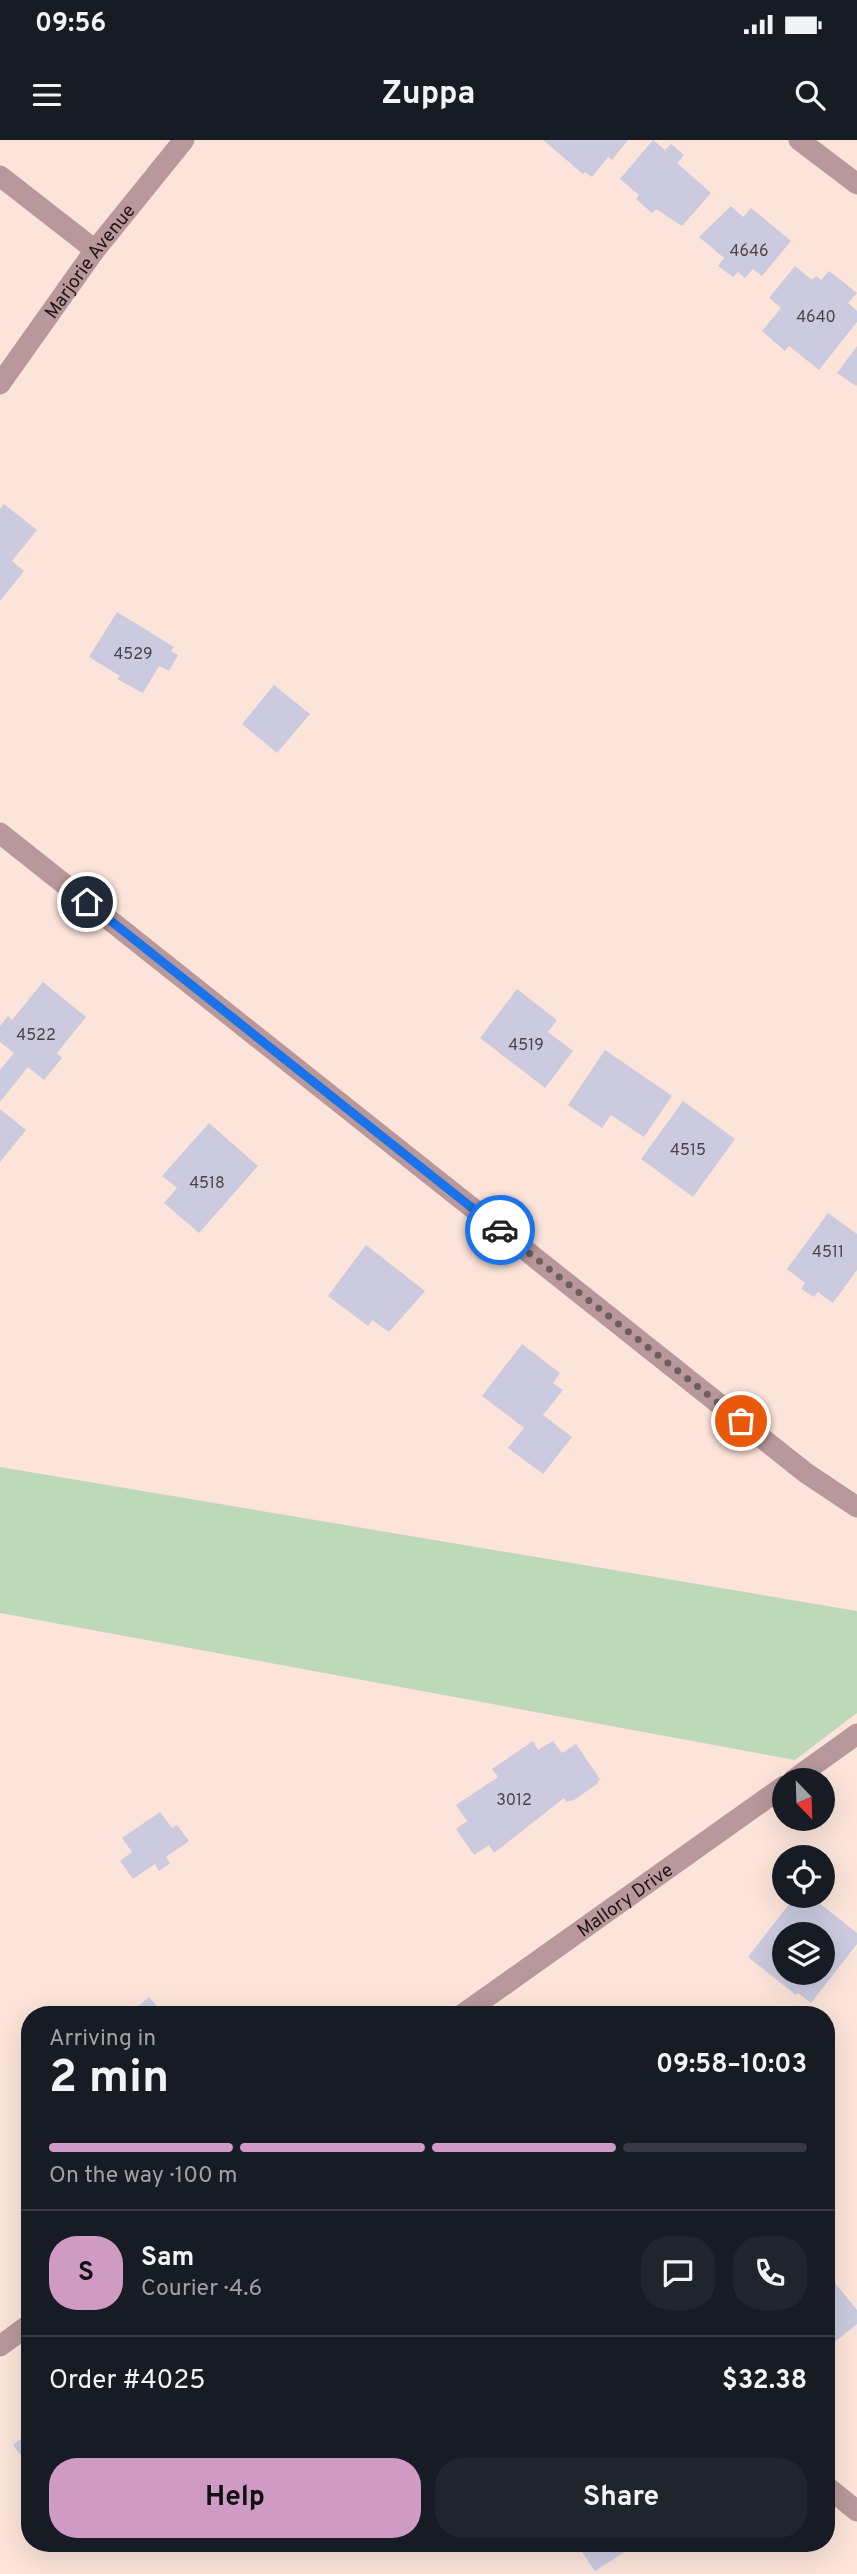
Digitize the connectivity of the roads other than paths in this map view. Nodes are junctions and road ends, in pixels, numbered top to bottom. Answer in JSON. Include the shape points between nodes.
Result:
{"nodes":[{"id":1,"x":184,"y":140,"type":"edge"},
{"id":2,"x":799,"y":140,"type":"edge"},
{"id":3,"x":0,"y":176,"type":"edge"},
{"id":4,"x":857,"y":184,"type":"edge"},
{"id":5,"x":95,"y":250,"type":"junction"},
{"id":6,"x":0,"y":384,"type":"edge"},
{"id":7,"x":0,"y":833,"type":"edge"},
{"id":8,"x":857,"y":1507,"type":"edge"},
{"id":9,"x":857,"y":1734,"type":"edge"},
{"id":10,"x":810,"y":1768,"type":"edge"},
{"id":11,"x":772,"y":1795,"type":"edge"},
{"id":12,"x":474,"y":2006,"type":"edge"},
{"id":13,"x":21,"y":2331,"type":"edge"},
{"id":14,"x":0,"y":2346,"type":"edge"},
{"id":15,"x":835,"y":2493,"type":"edge"},
{"id":16,"x":857,"y":2511,"type":"edge"}],
"edges":[{"from":1,"to":5,"type":"street","name":"Marjorie Avenue"},
{"from":2,"to":4,"type":"street"},
{"from":3,"to":5,"type":"street"},
{"from":5,"to":6,"type":"street","name":"Marjorie Avenue"},
{"from":7,"to":8,"type":"street","via":[[795,1464]]},
{"from":9,"to":10,"type":"street"},
{"from":11,"to":12,"type":"street","name":"Mallory Drive"},
{"from":13,"to":14,"type":"street"},
{"from":15,"to":16,"type":"street"}]}
